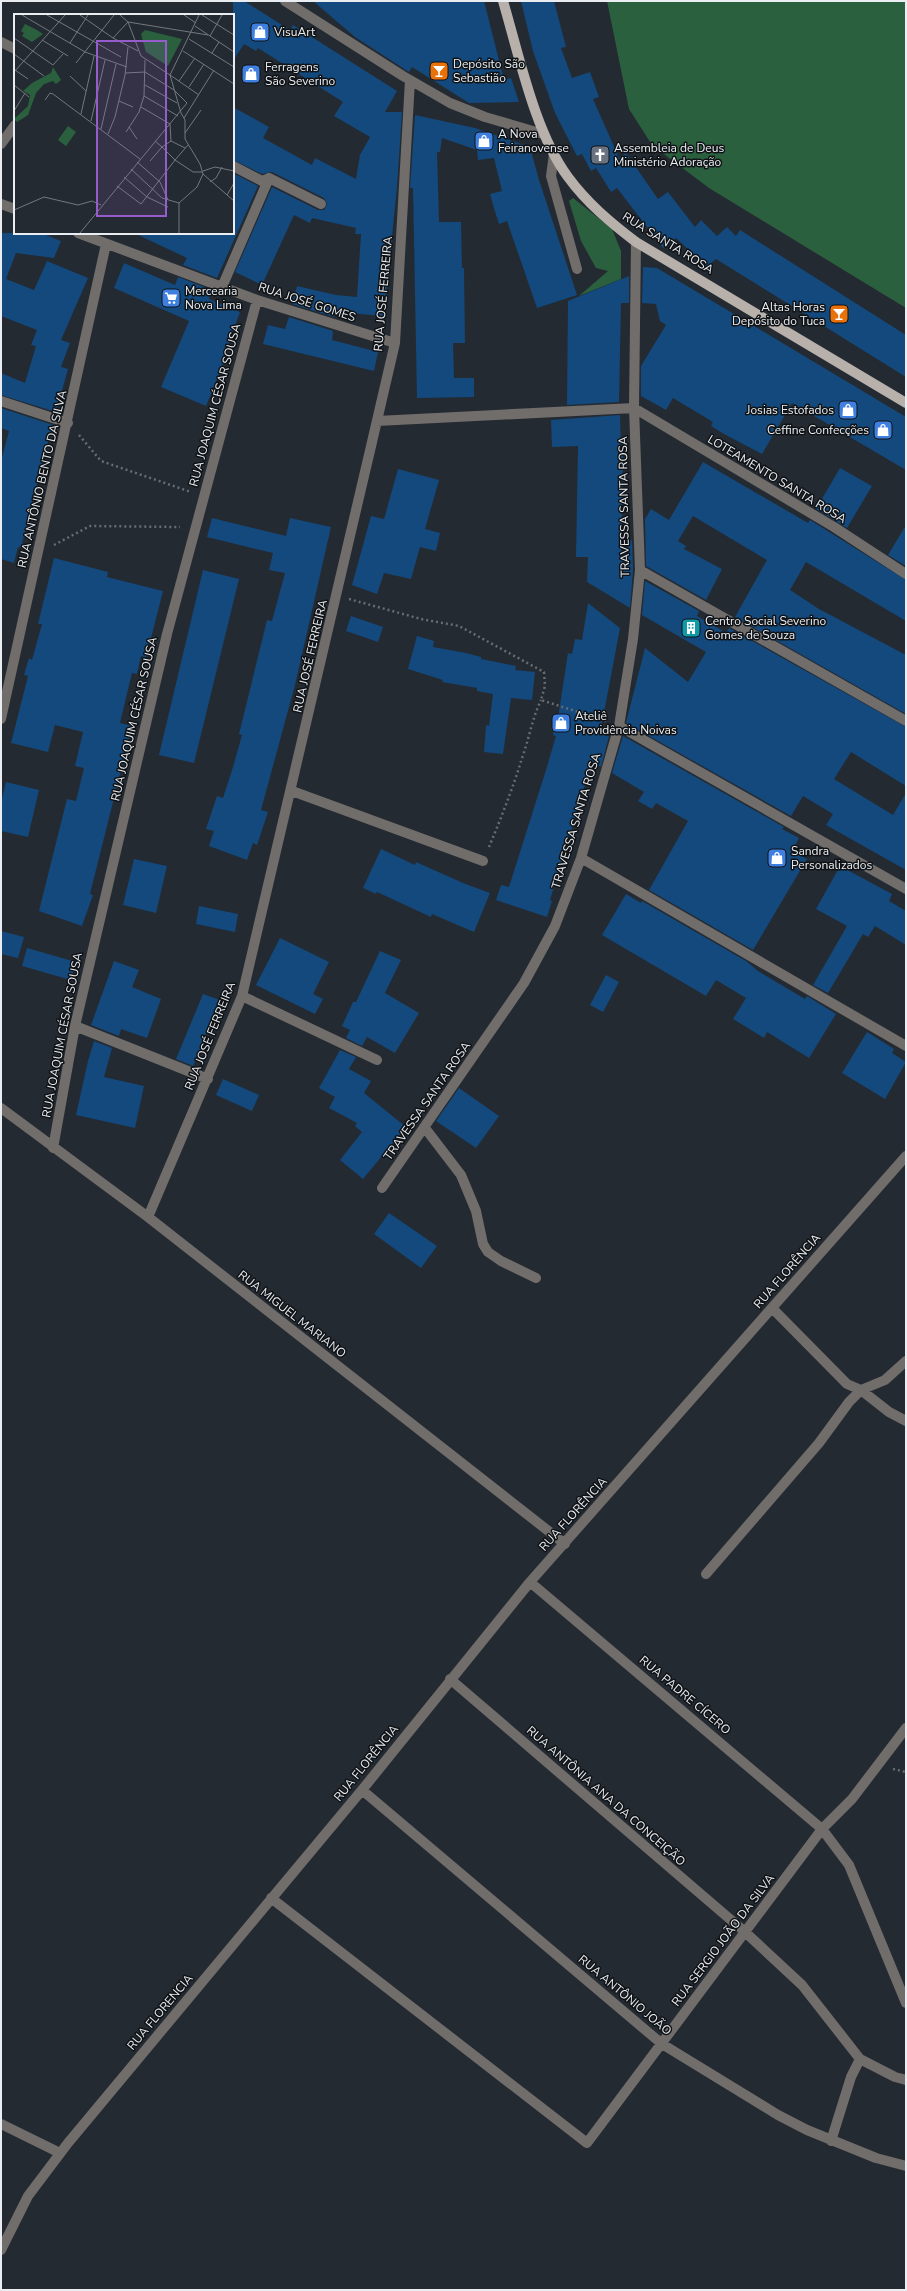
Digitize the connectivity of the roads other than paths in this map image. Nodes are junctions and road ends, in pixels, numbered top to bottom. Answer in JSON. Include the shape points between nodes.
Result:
{"nodes":[{"id":1,"x":284,"y":1,"type":"edge"},
{"id":2,"x":503,"y":1,"type":"edge"},
{"id":3,"x":1,"y":42,"type":"edge"},
{"id":4,"x":14,"y":48,"type":"edge"},
{"id":5,"x":410,"y":80,"type":"junction"},
{"id":6,"x":14,"y":126,"type":"edge"},
{"id":7,"x":543,"y":134,"type":"junction"},
{"id":8,"x":1,"y":144,"type":"edge"},
{"id":9,"x":554,"y":154,"type":"junction"},
{"id":10,"x":234,"y":167,"type":"edge"},
{"id":11,"x":269,"y":178,"type":"junction"},
{"id":12,"x":1,"y":204,"type":"edge"},
{"id":13,"x":321,"y":204,"type":"dead end"},
{"id":14,"x":14,"y":209,"type":"edge"},
{"id":15,"x":81,"y":234,"type":"edge"},
{"id":16,"x":636,"y":242,"type":"junction"},
{"id":17,"x":106,"y":244,"type":"junction"},
{"id":18,"x":577,"y":269,"type":"dead end"},
{"id":19,"x":222,"y":287,"type":"junction"},
{"id":20,"x":257,"y":300,"type":"junction"},
{"id":21,"x":395,"y":343,"type":"junction"},
{"id":22,"x":1,"y":401,"type":"edge"},
{"id":23,"x":906,"y":402,"type":"edge"},
{"id":24,"x":634,"y":408,"type":"junction"},
{"id":25,"x":377,"y":421,"type":"junction"},
{"id":26,"x":68,"y":423,"type":"junction"},
{"id":27,"x":640,"y":570,"type":"junction"},
{"id":28,"x":906,"y":574,"type":"edge"},
{"id":29,"x":1,"y":719,"type":"edge"},
{"id":30,"x":906,"y":721,"type":"edge"},
{"id":31,"x":619,"y":726,"type":"junction"},
{"id":32,"x":292,"y":790,"type":"junction"},
{"id":33,"x":581,"y":858,"type":"junction"},
{"id":34,"x":483,"y":861,"type":"road end"},
{"id":35,"x":906,"y":889,"type":"edge"},
{"id":36,"x":242,"y":996,"type":"junction"},
{"id":37,"x":75,"y":1026,"type":"junction"},
{"id":38,"x":906,"y":1046,"type":"edge"},
{"id":39,"x":377,"y":1060,"type":"dead end"},
{"id":40,"x":208,"y":1079,"type":"junction"},
{"id":41,"x":1,"y":1108,"type":"edge"},
{"id":42,"x":425,"y":1128,"type":"junction"},
{"id":43,"x":53,"y":1148,"type":"junction"},
{"id":44,"x":906,"y":1156,"type":"edge"},
{"id":45,"x":382,"y":1188,"type":"dead end"},
{"id":46,"x":148,"y":1217,"type":"junction"},
{"id":47,"x":536,"y":1278,"type":"dead end"},
{"id":48,"x":772,"y":1308,"type":"junction"},
{"id":49,"x":906,"y":1361,"type":"edge"},
{"id":50,"x":861,"y":1390,"type":"junction"},
{"id":51,"x":906,"y":1421,"type":"edge"},
{"id":52,"x":565,"y":1544,"type":"junction"},
{"id":53,"x":706,"y":1574,"type":"dead end"},
{"id":54,"x":530,"y":1582,"type":"junction"},
{"id":55,"x":450,"y":1679,"type":"junction"},
{"id":56,"x":906,"y":1728,"type":"edge"},
{"id":57,"x":362,"y":1790,"type":"junction"},
{"id":58,"x":822,"y":1829,"type":"junction"},
{"id":59,"x":271,"y":1898,"type":"junction"},
{"id":60,"x":745,"y":1932,"type":"junction"},
{"id":61,"x":906,"y":2003,"type":"edge"},
{"id":62,"x":662,"y":2044,"type":"junction"},
{"id":63,"x":860,"y":2058,"type":"junction"},
{"id":64,"x":906,"y":2080,"type":"edge"},
{"id":65,"x":1,"y":2124,"type":"edge"},
{"id":66,"x":831,"y":2141,"type":"junction"},
{"id":67,"x":60,"y":2153,"type":"junction"},
{"id":68,"x":906,"y":2166,"type":"edge"},
{"id":69,"x":1,"y":2250,"type":"edge"}],
"edges":[{"from":1,"to":5,"type":"street"},
{"from":2,"to":7,"type":"main road","name":"RUA SANTA ROSA"},
{"from":3,"to":4,"type":"street"},
{"from":5,"to":7,"type":"street","via":[[450,103],[485,117]]},
{"from":5,"to":21,"type":"street","name":"RUA JOSÉ FERREIRA"},
{"from":6,"to":8,"type":"street"},
{"from":7,"to":9,"type":"main road","name":"RUA SANTA ROSA"},
{"from":9,"to":16,"type":"main road","name":"RUA SANTA ROSA","via":[[567,176],[585,198],[609,222]]},
{"from":9,"to":18,"type":"street","via":[[551,176]]},
{"from":10,"to":11,"type":"street","via":[[262,182]]},
{"from":11,"to":13,"type":"street"},
{"from":11,"to":19,"type":"street"},
{"from":12,"to":14,"type":"street"},
{"from":15,"to":17,"type":"street","name":"RUA JOSÉ GOMES"},
{"from":16,"to":23,"type":"main road","name":"RUA SANTA ROSA"},
{"from":16,"to":24,"type":"street","name":"TRAVESSA SANTA ROSA"},
{"from":17,"to":19,"type":"street","name":"RUA JOSÉ GOMES"},
{"from":17,"to":26,"type":"street","name":"RUA ANTÔNIO BENTO DA SILVA"},
{"from":19,"to":20,"type":"street","name":"RUA JOSÉ GOMES"},
{"from":20,"to":21,"type":"street","name":"RUA JOSÉ GOMES"},
{"from":20,"to":37,"type":"street","name":"RUA JOAQUIM CÉSAR SOUSA","via":[[167,634]]},
{"from":21,"to":25,"type":"street","name":"RUA JOSÉ FERREIRA"},
{"from":22,"to":26,"type":"street"},
{"from":24,"to":25,"type":"street"},
{"from":24,"to":27,"type":"street","name":"TRAVESSA SANTA ROSA"},
{"from":24,"to":28,"type":"street","name":"LOTEAMENTO SANTA ROSA","via":[[834,527]]},
{"from":25,"to":32,"type":"street","name":"RUA JOSÉ FERREIRA"},
{"from":26,"to":29,"type":"street","name":"RUA ANTÔNIO BENTO DA SILVA"},
{"from":27,"to":30,"type":"street"},
{"from":27,"to":31,"type":"street","name":"TRAVESSA SANTA ROSA","via":[[633,639]]},
{"from":31,"to":33,"type":"street","name":"TRAVESSA SANTA ROSA"},
{"from":31,"to":35,"type":"street"},
{"from":32,"to":34,"type":"street"},
{"from":32,"to":36,"type":"street","name":"RUA JOSÉ FERREIRA"},
{"from":33,"to":38,"type":"street"},
{"from":33,"to":42,"type":"street","name":"TRAVESSA SANTA ROSA","via":[[555,926],[524,983]]},
{"from":36,"to":39,"type":"street"},
{"from":36,"to":40,"type":"street","name":"RUA JOSÉ FERREIRA"},
{"from":37,"to":40,"type":"street"},
{"from":37,"to":43,"type":"street","name":"RUA JOAQUIM CÉSAR SOUSA"},
{"from":40,"to":46,"type":"street","name":"RUA JOSÉ FERREIRA"},
{"from":41,"to":43,"type":"street","name":"RUA MIGUEL MARIANO"},
{"from":42,"to":45,"type":"street","name":"TRAVESSA SANTA ROSA"},
{"from":42,"to":47,"type":"street","via":[[461,1175],[476,1211],[483,1244],[488,1252],[501,1262]]},
{"from":43,"to":46,"type":"street","name":"RUA MIGUEL MARIANO"},
{"from":44,"to":48,"type":"street","name":"RUA FLORÊNCIA"},
{"from":46,"to":52,"type":"street","name":"RUA MIGUEL MARIANO"},
{"from":48,"to":50,"type":"street","via":[[847,1384]]},
{"from":48,"to":52,"type":"street","name":"RUA FLORÊNCIA"},
{"from":49,"to":50,"type":"street","via":[[885,1380]]},
{"from":50,"to":51,"type":"street","via":[[889,1412]]},
{"from":50,"to":53,"type":"street","via":[[819,1443]]},
{"from":52,"to":54,"type":"street","name":"RUA FLORÊNCIA"},
{"from":54,"to":55,"type":"street","name":"RUA FLORÊNCIA"},
{"from":54,"to":58,"type":"street","name":"RUA PADRE CÍCERO"},
{"from":55,"to":57,"type":"street","name":"RUA FLORÊNCIA"},
{"from":55,"to":60,"type":"street","name":"RUA ANTÔNIA ANA DA CONCEIÇÃO"},
{"from":56,"to":58,"type":"street","name":"RUA SERGIO JOÃO DA SILVA","via":[[852,1799]]},
{"from":57,"to":59,"type":"street","name":"RUA FLORÊNCIA"},
{"from":57,"to":62,"type":"street","name":"RUA ANTÔNIO JOÃO"},
{"from":58,"to":60,"type":"street","name":"RUA SERGIO JOÃO DA SILVA"},
{"from":58,"to":61,"type":"street","name":"RUA PADRE CÍCERO","via":[[849,1865]]},
{"from":59,"to":62,"type":"street","name":"RUA SERGIO JOÃO DA SILVA","via":[[587,2143]]},
{"from":59,"to":67,"type":"street","name":"RUA FLORENCIA"},
{"from":60,"to":62,"type":"street","name":"RUA SERGIO JOÃO DA SILVA"},
{"from":60,"to":63,"type":"street","name":"RUA ANTÔNIA ANA DA CONCEIÇÃO","via":[[802,1985]]},
{"from":62,"to":66,"type":"street","name":"RUA ANTÔNIO JOÃO","via":[[778,2115]]},
{"from":63,"to":64,"type":"street","via":[[895,2077]]},
{"from":63,"to":66,"type":"street","via":[[851,2077]]},
{"from":65,"to":67,"type":"street"},
{"from":66,"to":68,"type":"street","name":"RUA ANTÔNIO JOÃO"},
{"from":67,"to":69,"type":"street","name":"RUA FLORENCIA","via":[[28,2196]]}]}
